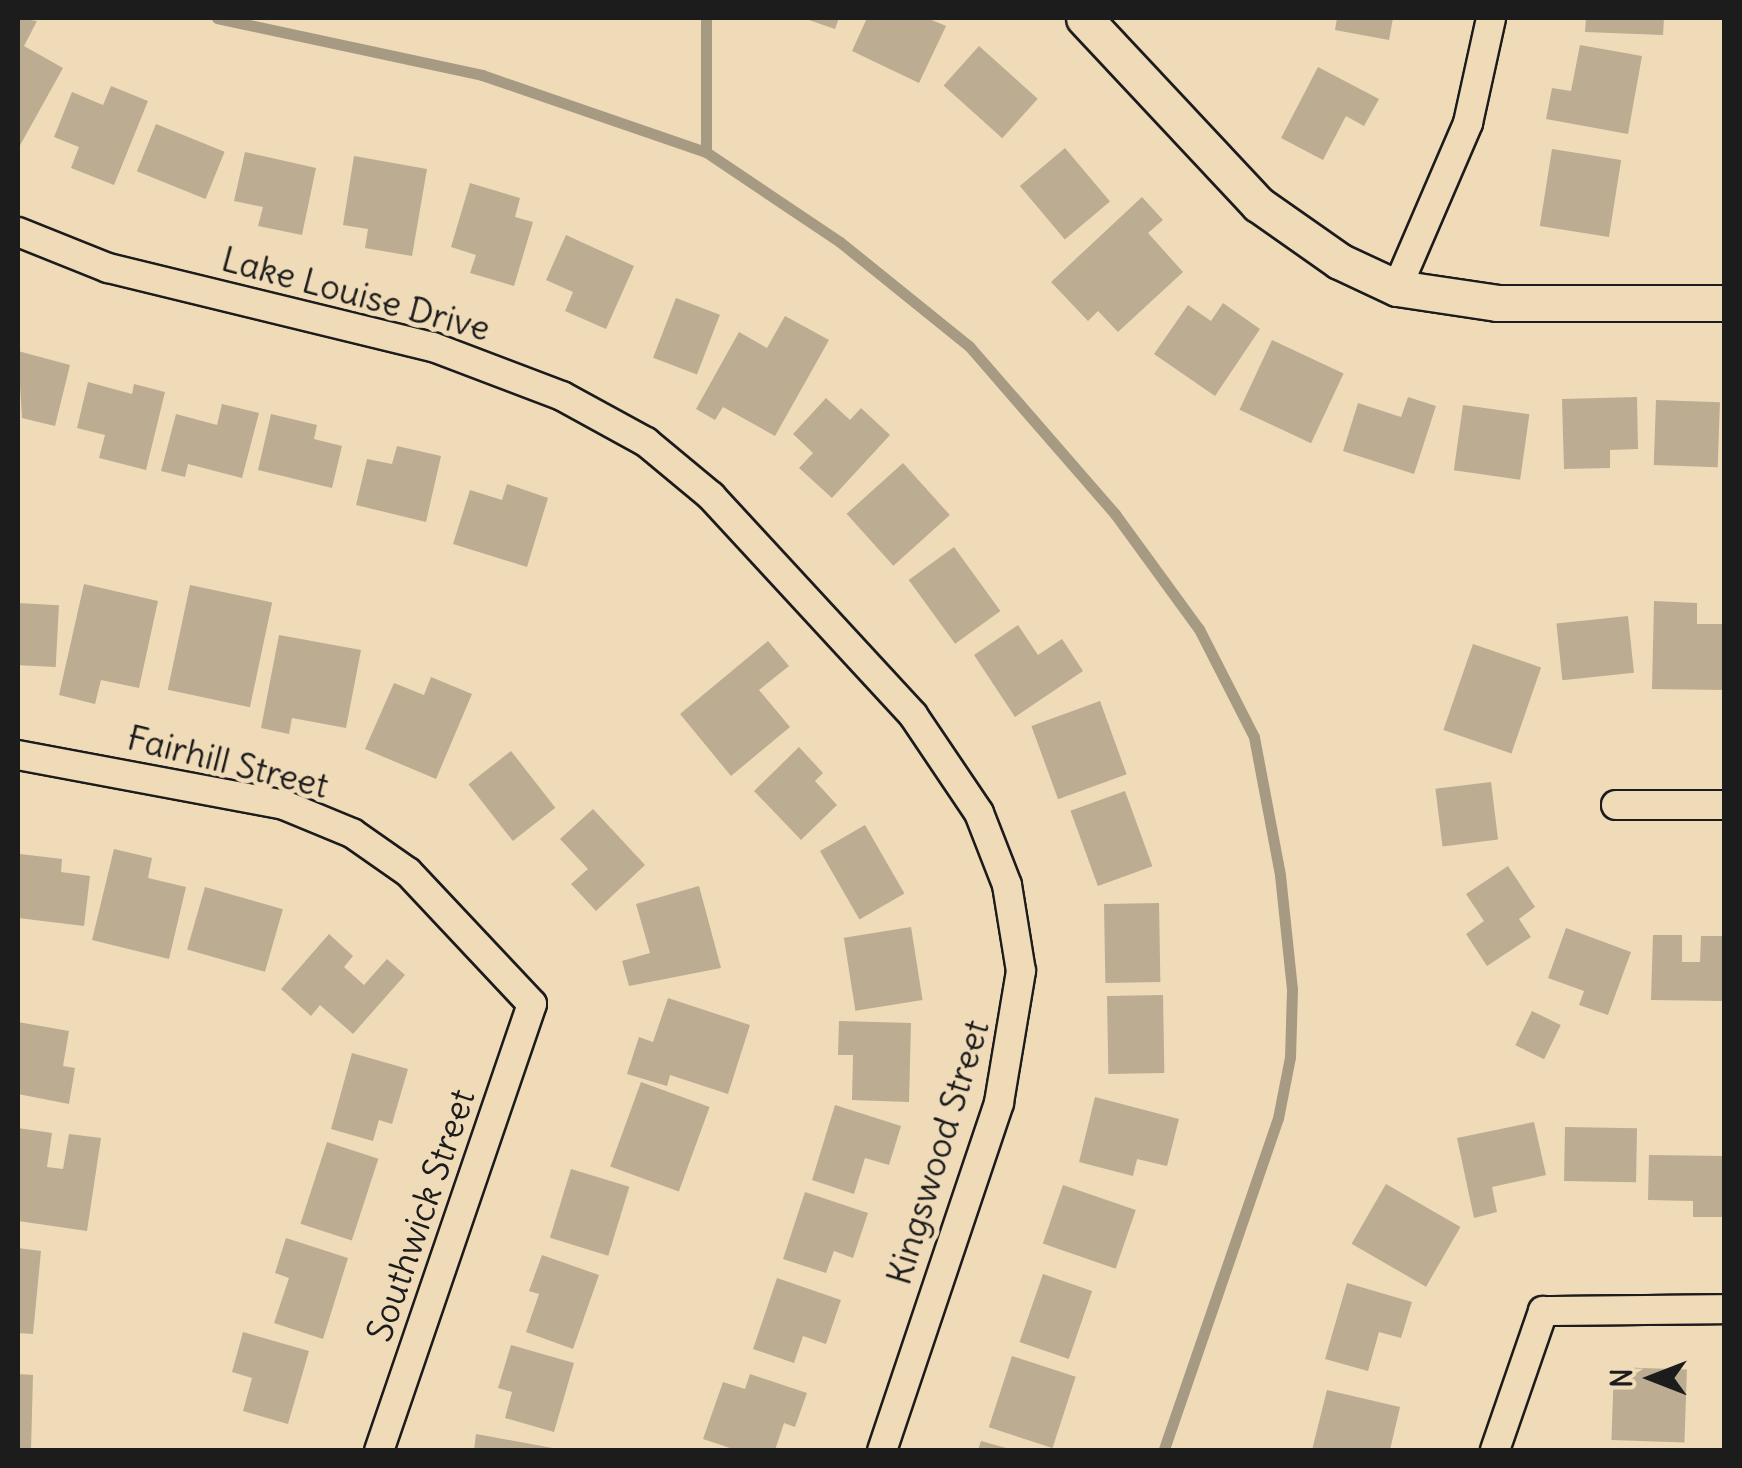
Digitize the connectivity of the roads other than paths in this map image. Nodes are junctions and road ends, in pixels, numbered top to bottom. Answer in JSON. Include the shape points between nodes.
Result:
{"nodes":[{"id":1,"x":1084,"y":18,"type":"edge"},
{"id":2,"x":1491,"y":18,"type":"edge"},
{"id":3,"x":18,"y":232,"type":"edge"},
{"id":4,"x":1397,"y":288,"type":"junction"},
{"id":5,"x":1724,"y":303,"type":"edge"},
{"id":6,"x":18,"y":755,"type":"edge"},
{"id":7,"x":1616,"y":805,"type":"dead end"},
{"id":8,"x":1724,"y":805,"type":"edge"},
{"id":9,"x":980,"y":813,"type":"joint"},
{"id":10,"x":532,"y":1004,"type":"joint"},
{"id":11,"x":1724,"y":1309,"type":"edge"},
{"id":12,"x":379,"y":1450,"type":"edge"},
{"id":13,"x":882,"y":1450,"type":"edge"},
{"id":14,"x":1495,"y":1450,"type":"edge"}],
"edges":[{"from":1,"to":4,"type":"street","via":[[1258,204],[1339,261]]},
{"from":2,"to":4,"type":"street","via":[[1468,123],[1437,208]]},
{"from":3,"to":9,"type":"street","name":"Lake Louise Drive","via":[[108,268],[432,347],[562,396],[646,442],[710,496],[914,716]]},
{"from":4,"to":5,"type":"street","via":[[1497,302]]},
{"from":6,"to":10,"type":"street","name":"Fairhill Street","via":[[284,805],[352,833],[408,872]]},
{"from":7,"to":8,"type":"street"},
{"from":9,"to":13,"type":"street","name":"Kingswood Street","via":[[1017,929],[1017,1026],[999,1103]]},
{"from":10,"to":12,"type":"street","name":"Southwick Street"},
{"from":11,"to":14,"type":"street","via":[[1542,1311]]}]}
